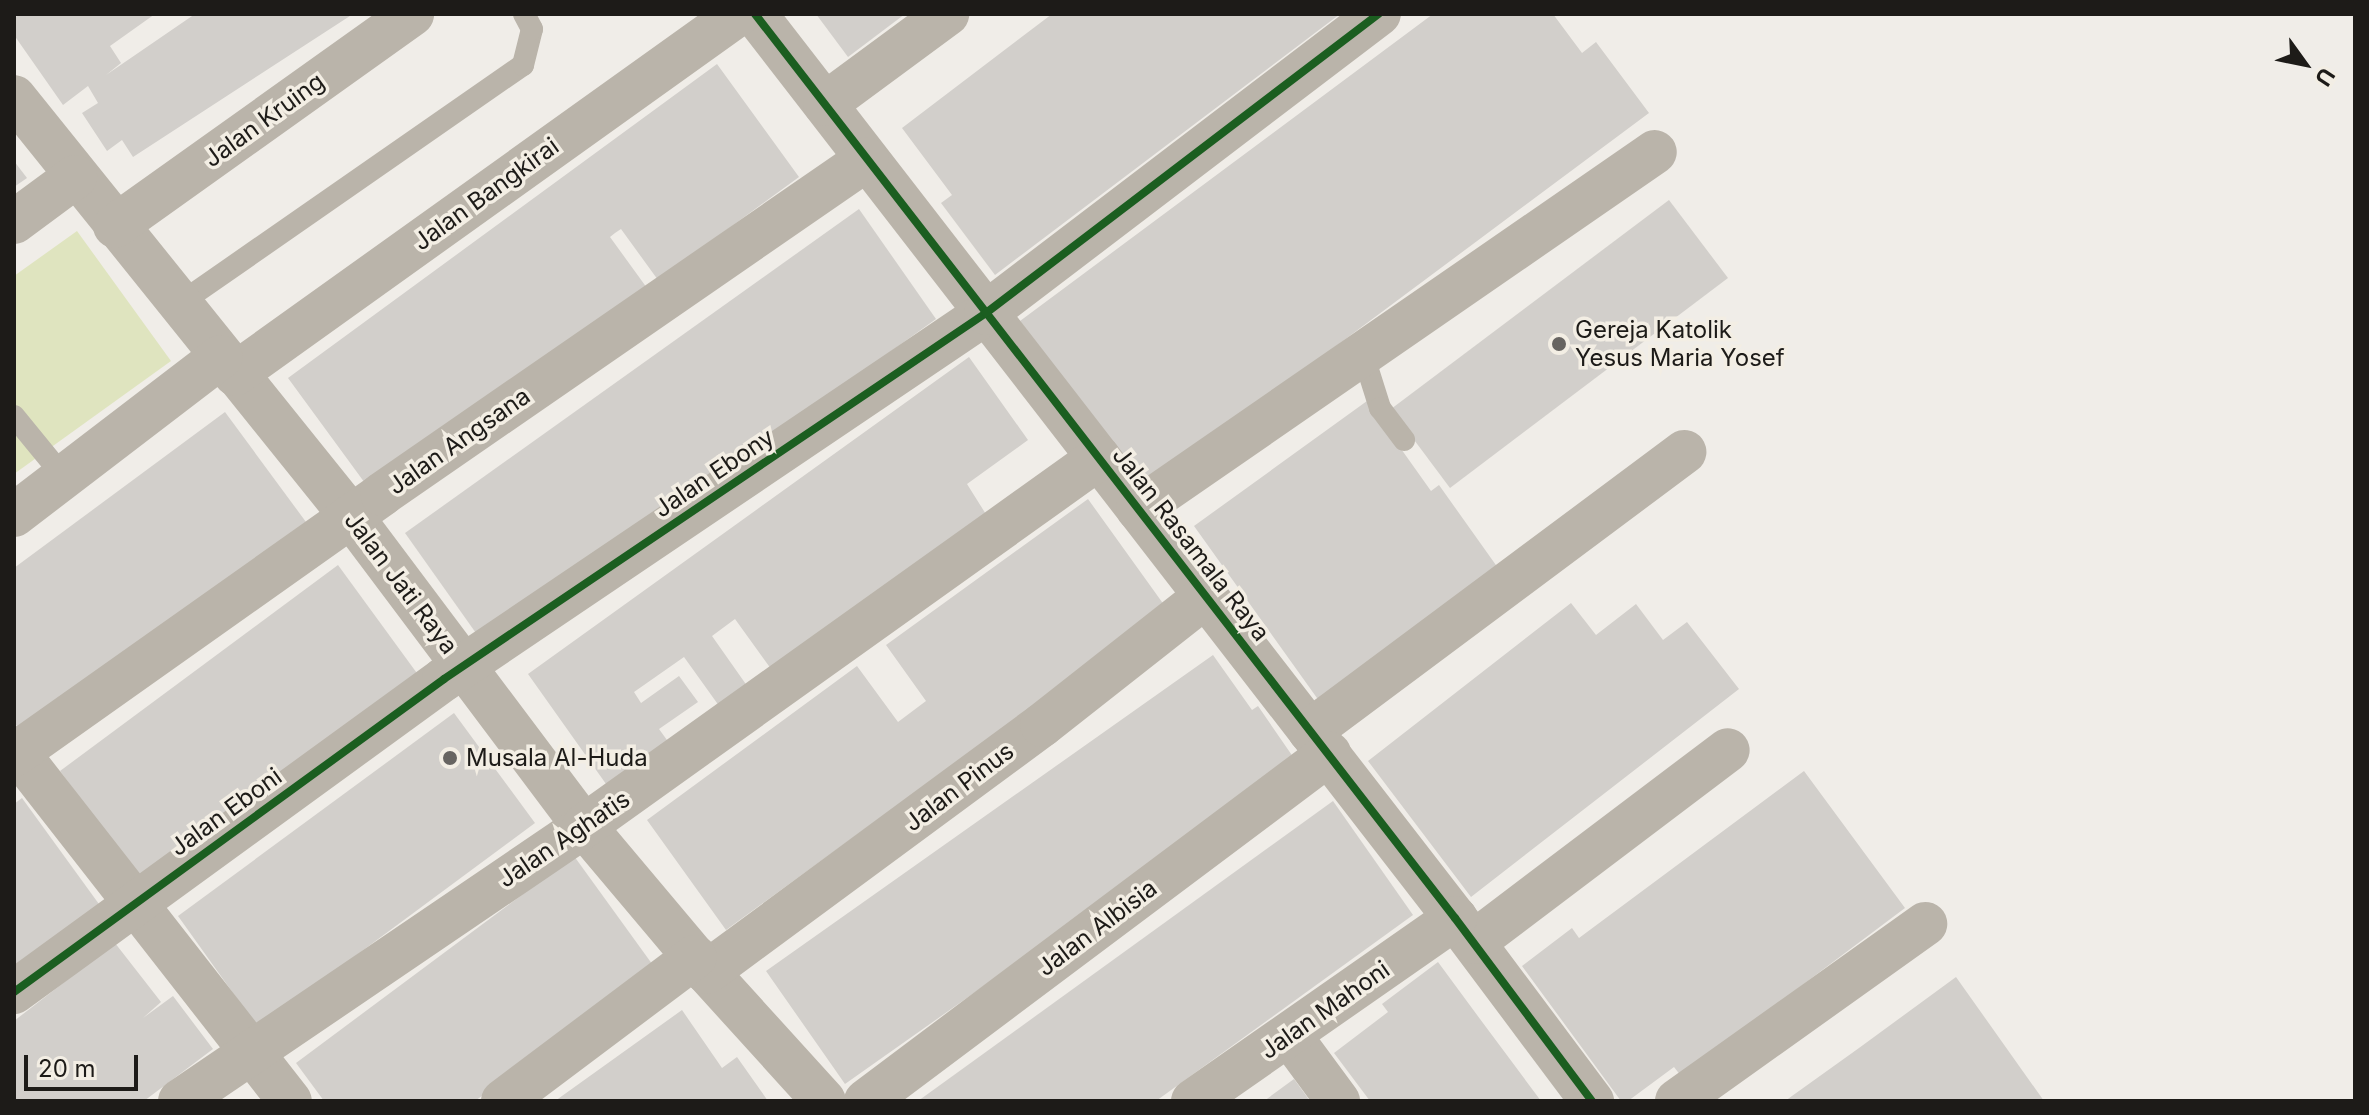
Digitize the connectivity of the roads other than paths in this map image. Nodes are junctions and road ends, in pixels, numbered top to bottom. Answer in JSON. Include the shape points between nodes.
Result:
{"nodes":[{"id":1,"x":412,"y":14,"type":"edge"},
{"id":2,"x":524,"y":14,"type":"edge"},
{"id":3,"x":738,"y":14,"type":"edge"},
{"id":4,"x":755,"y":14,"type":"edge"},
{"id":5,"x":947,"y":14,"type":"edge"},
{"id":6,"x":1379,"y":14,"type":"edge"},
{"id":7,"x":14,"y":97,"type":"edge"},
{"id":8,"x":825,"y":104,"type":"junction"},
{"id":9,"x":1655,"y":152,"type":"dead end"},
{"id":10,"x":867,"y":159,"type":"junction"},
{"id":11,"x":75,"y":177,"type":"junction"},
{"id":12,"x":14,"y":222,"type":"edge"},
{"id":13,"x":115,"y":226,"type":"junction"},
{"id":14,"x":179,"y":304,"type":"junction"},
{"id":15,"x":986,"y":313,"type":"junction"},
{"id":16,"x":1363,"y":354,"type":"junction"},
{"id":17,"x":228,"y":365,"type":"junction"},
{"id":18,"x":14,"y":416,"type":"edge"},
{"id":19,"x":1404,"y":440,"type":"dead end"},
{"id":20,"x":1684,"y":452,"type":"dead end"},
{"id":21,"x":1099,"y":458,"type":"junction"},
{"id":22,"x":64,"y":477,"type":"junction"},
{"id":23,"x":1138,"y":509,"type":"junction"},
{"id":24,"x":14,"y":515,"type":"edge"},
{"id":25,"x":351,"y":516,"type":"junction"},
{"id":26,"x":1206,"y":596,"type":"junction"},
{"id":27,"x":463,"y":667,"type":"junction"},
{"id":28,"x":1319,"y":743,"type":"junction"},
{"id":29,"x":1728,"y":750,"type":"dead end"},
{"id":30,"x":15,"y":752,"type":"edge"},
{"id":31,"x":584,"y":826,"type":"junction"},
{"id":32,"x":133,"y":903,"type":"junction"},
{"id":33,"x":1925,"y":924,"type":"dead end"},
{"id":34,"x":1465,"y":930,"type":"junction"},
{"id":35,"x":701,"y":965,"type":"junction"},
{"id":36,"x":14,"y":992,"type":"edge"},
{"id":37,"x":1290,"y":1036,"type":"junction"},
{"id":38,"x":251,"y":1050,"type":"junction"},
{"id":39,"x":180,"y":1101,"type":"edge"},
{"id":40,"x":290,"y":1101,"type":"edge"},
{"id":41,"x":503,"y":1101,"type":"edge"},
{"id":42,"x":824,"y":1101,"type":"edge"},
{"id":43,"x":866,"y":1101,"type":"edge"},
{"id":44,"x":1193,"y":1101,"type":"edge"},
{"id":45,"x":1338,"y":1101,"type":"edge"},
{"id":46,"x":1592,"y":1101,"type":"edge"},
{"id":47,"x":1677,"y":1101,"type":"edge"}],
"edges":[{"from":1,"to":13,"type":"street","name":"Jalan Kruing"},
{"from":2,"to":14,"type":"lane","via":[[532,29],[523,65]]},
{"from":3,"to":17,"type":"street","name":"Jalan Bangkirai"},
{"from":4,"to":8,"type":"street","name":"Jalan Rasamala Raya"},
{"from":5,"to":8,"type":"street"},
{"from":6,"to":15,"type":"street","name":"Jalan Ebony"},
{"from":7,"to":11,"type":"street","name":"Jalan Jati Raya"},
{"from":8,"to":10,"type":"street","name":"Jalan Rasamala Raya"},
{"from":9,"to":16,"type":"street"},
{"from":10,"to":15,"type":"street","name":"Jalan Rasamala Raya"},
{"from":10,"to":25,"type":"street","name":"Jalan Angsana"},
{"from":11,"to":12,"type":"street"},
{"from":11,"to":13,"type":"street","name":"Jalan Jati Raya"},
{"from":13,"to":14,"type":"street","name":"Jalan Jati Raya"},
{"from":14,"to":17,"type":"street","name":"Jalan Jati Raya"},
{"from":15,"to":21,"type":"street","name":"Jalan Rasamala Raya"},
{"from":15,"to":27,"type":"street","name":"Jalan Ebony"},
{"from":16,"to":19,"type":"lane","via":[[1380,408]]},
{"from":16,"to":23,"type":"street"},
{"from":17,"to":22,"type":"street","name":"Jalan Bangkirai"},
{"from":17,"to":25,"type":"street","name":"Jalan Jati Raya"},
{"from":18,"to":22,"type":"lane"},
{"from":20,"to":28,"type":"street","name":"Jalan Albisia"},
{"from":21,"to":23,"type":"street","name":"Jalan Rasamala Raya"},
{"from":21,"to":31,"type":"street","name":"Jalan Aghatis"},
{"from":22,"to":24,"type":"street","name":"Jalan Bangkirai"},
{"from":23,"to":26,"type":"street","name":"Jalan Rasamala Raya"},
{"from":25,"to":27,"type":"street","name":"Jalan Jati Raya"},
{"from":25,"to":30,"type":"street","name":"Jalan Angsana"},
{"from":26,"to":28,"type":"street","name":"Jalan Rasamala Raya"},
{"from":26,"to":35,"type":"street","name":"Jalan Pinus","via":[[1042,725]]},
{"from":27,"to":31,"type":"street","name":"Jalan Jati Raya"},
{"from":27,"to":32,"type":"street","name":"Jalan Eboni"},
{"from":28,"to":34,"type":"street","name":"Jalan Rasamala Raya"},
{"from":28,"to":43,"type":"street","name":"Jalan Albisia"},
{"from":29,"to":34,"type":"street","name":"Jalan Mahoni"},
{"from":30,"to":32,"type":"street"},
{"from":31,"to":35,"type":"street","name":"Jalan Jati Raya"},
{"from":31,"to":38,"type":"street","name":"Jalan Aghatis"},
{"from":32,"to":36,"type":"street","name":"Jalan Eboni"},
{"from":32,"to":38,"type":"street"},
{"from":33,"to":47,"type":"street"},
{"from":34,"to":37,"type":"street","name":"Jalan Mahoni"},
{"from":34,"to":46,"type":"street","name":"Jalan Rasamala Raya"},
{"from":35,"to":41,"type":"street","name":"Jalan Pinus"},
{"from":35,"to":42,"type":"street","name":"Jalan Jati Raya"},
{"from":37,"to":44,"type":"street","name":"Jalan Mahoni"},
{"from":37,"to":45,"type":"street"},
{"from":38,"to":39,"type":"street","name":"Jalan Aghatis"},
{"from":38,"to":40,"type":"street"}]}
